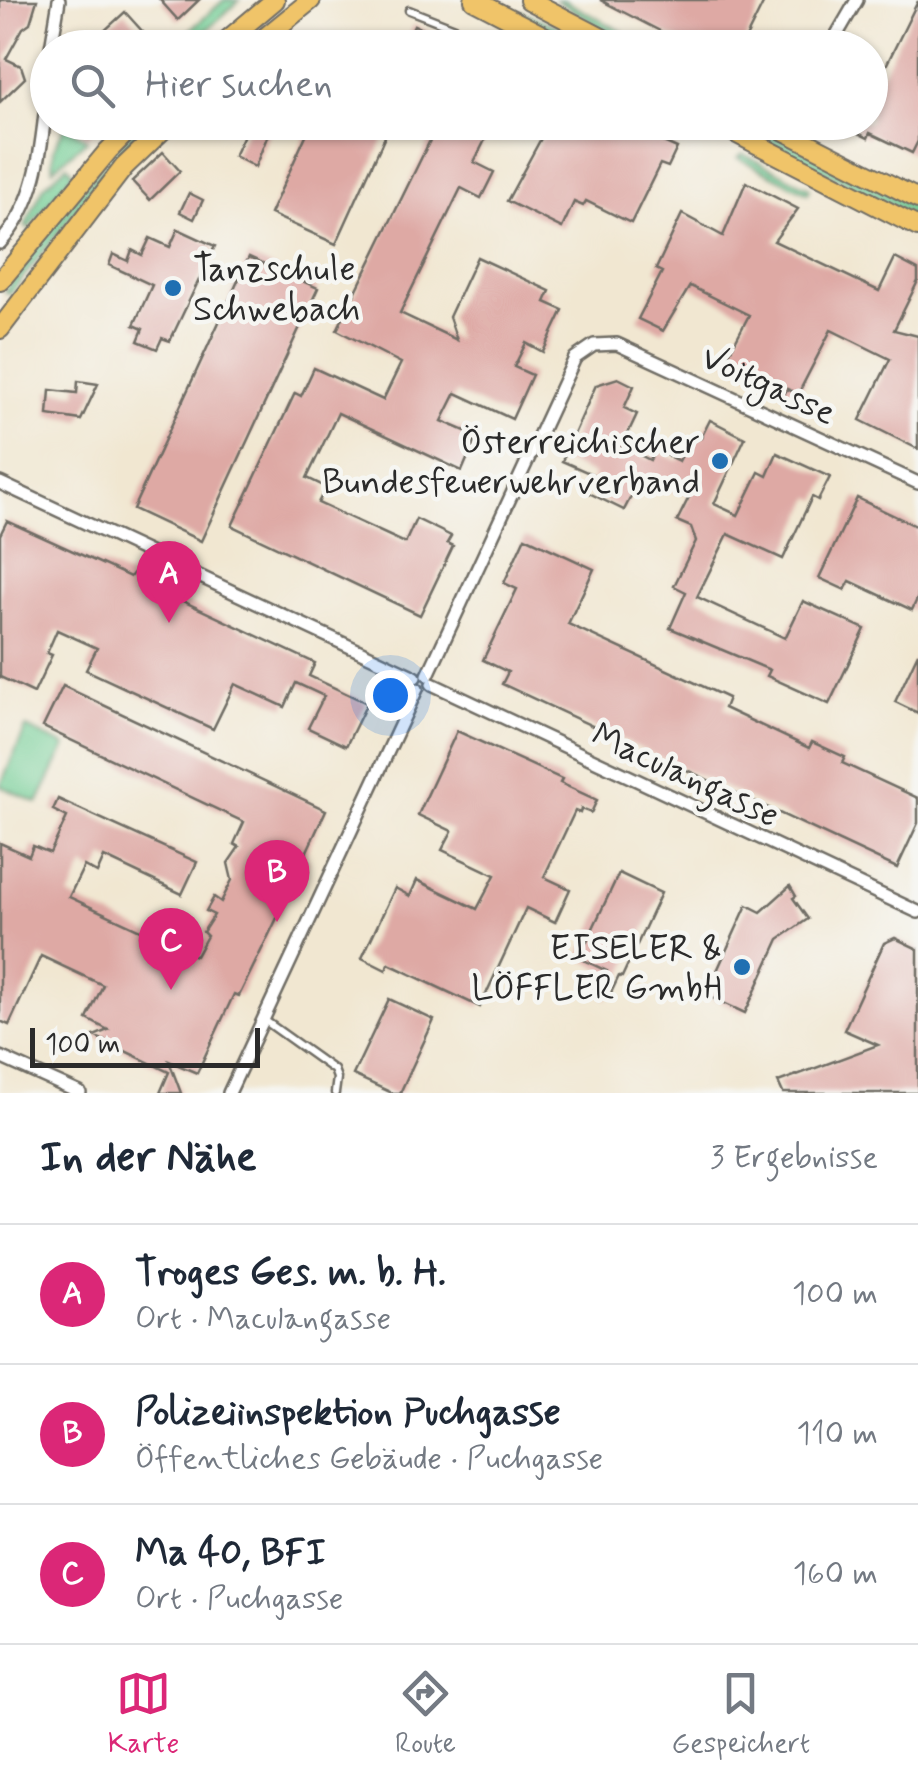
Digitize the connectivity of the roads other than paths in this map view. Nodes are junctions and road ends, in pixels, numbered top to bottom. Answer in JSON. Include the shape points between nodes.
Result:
{"nodes":[{"id":1,"x":59,"y":0,"type":"edge"},
{"id":2,"x":275,"y":0,"type":"edge"},
{"id":3,"x":311,"y":0,"type":"edge"},
{"id":4,"x":474,"y":0,"type":"edge"},
{"id":5,"x":529,"y":0,"type":"edge"},
{"id":6,"x":857,"y":0,"type":"edge"},
{"id":7,"x":408,"y":10,"type":"dead end"},
{"id":8,"x":53,"y":30,"type":"edge"},
{"id":9,"x":239,"y":30,"type":"edge"},
{"id":10,"x":274,"y":30,"type":"edge"},
{"id":11,"x":456,"y":30,"type":"edge"},
{"id":12,"x":532,"y":30,"type":"edge"},
{"id":13,"x":586,"y":30,"type":"edge"},
{"id":14,"x":839,"y":30,"type":"edge"},
{"id":15,"x":41,"y":140,"type":"edge"},
{"id":16,"x":119,"y":140,"type":"edge"},
{"id":17,"x":152,"y":140,"type":"edge"},
{"id":18,"x":749,"y":140,"type":"edge"},
{"id":19,"x":806,"y":140,"type":"edge"},
{"id":20,"x":918,"y":199,"type":"edge"},
{"id":21,"x":918,"y":226,"type":"edge"},
{"id":22,"x":0,"y":243,"type":"edge"},
{"id":23,"x":0,"y":281,"type":"edge"},
{"id":24,"x":0,"y":329,"type":"edge"},
{"id":25,"x":0,"y":483,"type":"edge"},
{"id":26,"x":918,"y":483,"type":"edge"},
{"id":27,"x":423,"y":681,"type":"junction"},
{"id":28,"x":918,"y":912,"type":"edge"},
{"id":29,"x":262,"y":1019,"type":"junction"},
{"id":30,"x":0,"y":1056,"type":"edge"},
{"id":31,"x":80,"y":1093,"type":"edge"},
{"id":32,"x":229,"y":1093,"type":"edge"},
{"id":33,"x":335,"y":1093,"type":"edge"}],
"edges":[{"from":1,"to":8,"type":"street"},
{"from":2,"to":9,"type":"main road"},
{"from":3,"to":10,"type":"main road"},
{"from":4,"to":12,"type":"main road"},
{"from":5,"to":13,"type":"main road"},
{"from":6,"to":14,"type":"street"},
{"from":7,"to":11,"type":"lane"},
{"from":15,"to":22,"type":"street","via":[[25,205]]},
{"from":16,"to":23,"type":"main road"},
{"from":17,"to":24,"type":"main road","via":[[124,167]]},
{"from":18,"to":21,"type":"main road"},
{"from":19,"to":20,"type":"main road"},
{"from":25,"to":27,"type":"street","name":"Maculangasse"},
{"from":26,"to":27,"type":"street","name":"Voitgasse","via":[[617,344],[594,345],[575,358]]},
{"from":27,"to":28,"type":"street","name":"Maculangasse"},
{"from":27,"to":29,"type":"street"},
{"from":29,"to":32,"type":"street"},
{"from":29,"to":33,"type":"lane","via":[[334,1070]]},
{"from":30,"to":31,"type":"street"}]}
